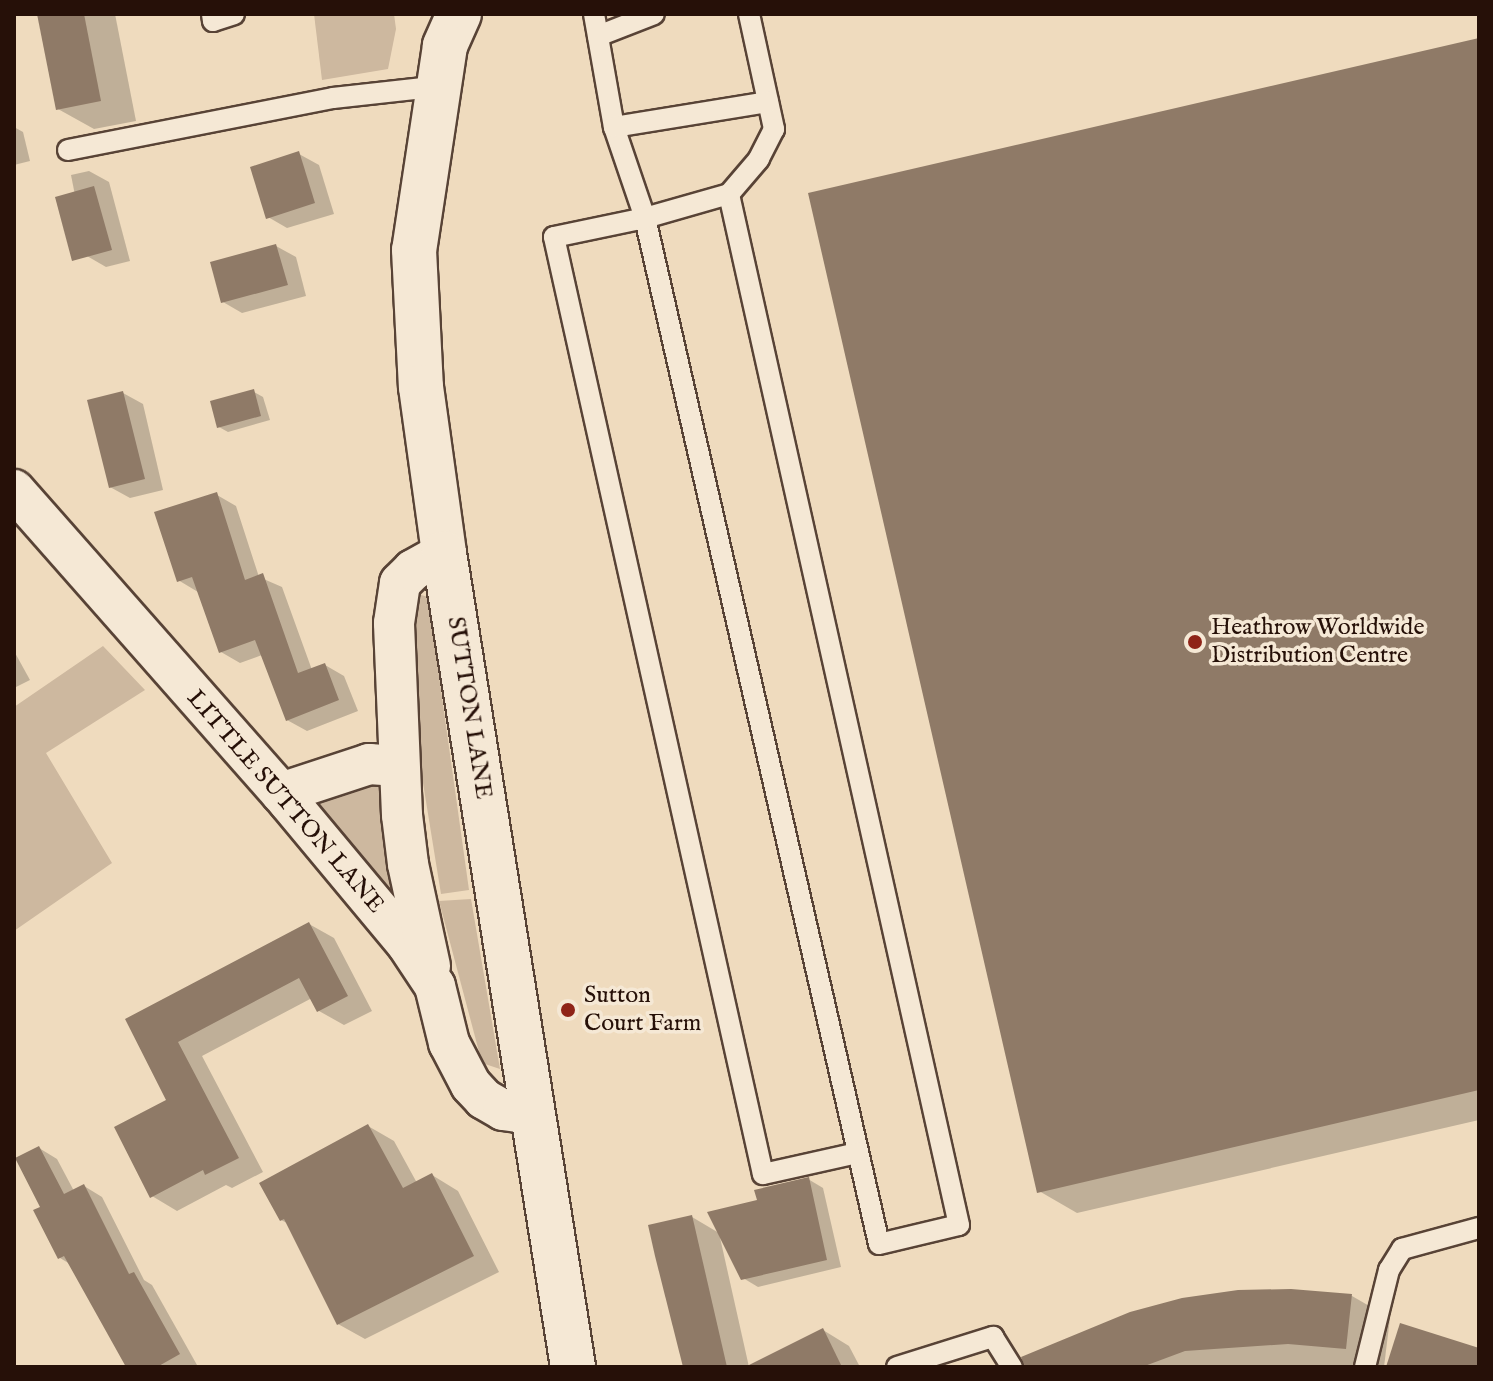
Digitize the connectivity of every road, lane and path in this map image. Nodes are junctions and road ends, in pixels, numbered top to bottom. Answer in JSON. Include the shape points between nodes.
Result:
{"nodes":[{"id":1,"x":212,"y":14,"type":"edge"},
{"id":2,"x":234,"y":14,"type":"edge"},
{"id":3,"x":594,"y":14,"type":"edge"},
{"id":4,"x":654,"y":14,"type":"edge"},
{"id":5,"x":749,"y":14,"type":"edge"},
{"id":6,"x":598,"y":36,"type":"junction"},
{"id":7,"x":444,"y":40,"type":"edge"},
{"id":8,"x":768,"y":102,"type":"junction"},
{"id":9,"x":614,"y":127,"type":"junction"},
{"id":10,"x":68,"y":150,"type":"dead end"},
{"id":11,"x":729,"y":194,"type":"junction"},
{"id":12,"x":645,"y":218,"type":"junction"},
{"id":13,"x":14,"y":490,"type":"edge"},
{"id":14,"x":444,"y":553,"type":"junction"},
{"id":15,"x":398,"y":766,"type":"junction"},
{"id":16,"x":281,"y":793,"type":"junction"},
{"id":17,"x":435,"y":986,"type":"junction"},
{"id":18,"x":532,"y":1114,"type":"junction"},
{"id":19,"x":858,"y":1153,"type":"junction"},
{"id":20,"x":1479,"y":1228,"type":"edge"},
{"id":21,"x":573,"y":1367,"type":"edge"},
{"id":22,"x":897,"y":1367,"type":"edge"},
{"id":23,"x":1012,"y":1367,"type":"edge"},
{"id":24,"x":1365,"y":1367,"type":"edge"}],
"edges":[{"from":1,"to":2,"type":"lane","via":[[213,21]]},
{"from":3,"to":6,"type":"lane"},
{"from":4,"to":6,"type":"lane"},
{"from":5,"to":8,"type":"lane"},
{"from":6,"to":9,"type":"lane"},
{"from":7,"to":10,"type":"lane","via":[[333,98]]},
{"from":7,"to":14,"type":"street","name":"SUTTON LANE","via":[[414,250],[421,387]]},
{"from":8,"to":9,"type":"lane"},
{"from":8,"to":11,"type":"lane","via":[[774,129],[759,159]]},
{"from":9,"to":12,"type":"lane"},
{"from":11,"to":12,"type":"lane"},
{"from":11,"to":19,"type":"lane","via":[[959,1225],[879,1244]]},
{"from":12,"to":19,"type":"lane"},
{"from":12,"to":19,"type":"lane","via":[[554,237],[763,1174]]},
{"from":13,"to":16,"type":"street","name":"LITTLE SUTTON LANE"},
{"from":14,"to":15,"type":"street","via":[[413,570],[397,592]]},
{"from":14,"to":18,"type":"street","name":"SUTTON LANE"},
{"from":15,"to":16,"type":"street","via":[[369,764]]},
{"from":15,"to":17,"type":"street","via":[[408,864]]},
{"from":16,"to":17,"type":"street","name":"LITTLE SUTTON LANE","via":[[407,944]]},
{"from":17,"to":18,"type":"street","name":"LITTLE SUTTON LANE","via":[[449,1043],[471,1085],[503,1110]]},
{"from":18,"to":21,"type":"street","name":"SUTTON LANE"},
{"from":20,"to":24,"type":"lane","via":[[1402,1249],[1389,1270]]},
{"from":22,"to":23,"type":"lane","via":[[993,1337]]}]}
